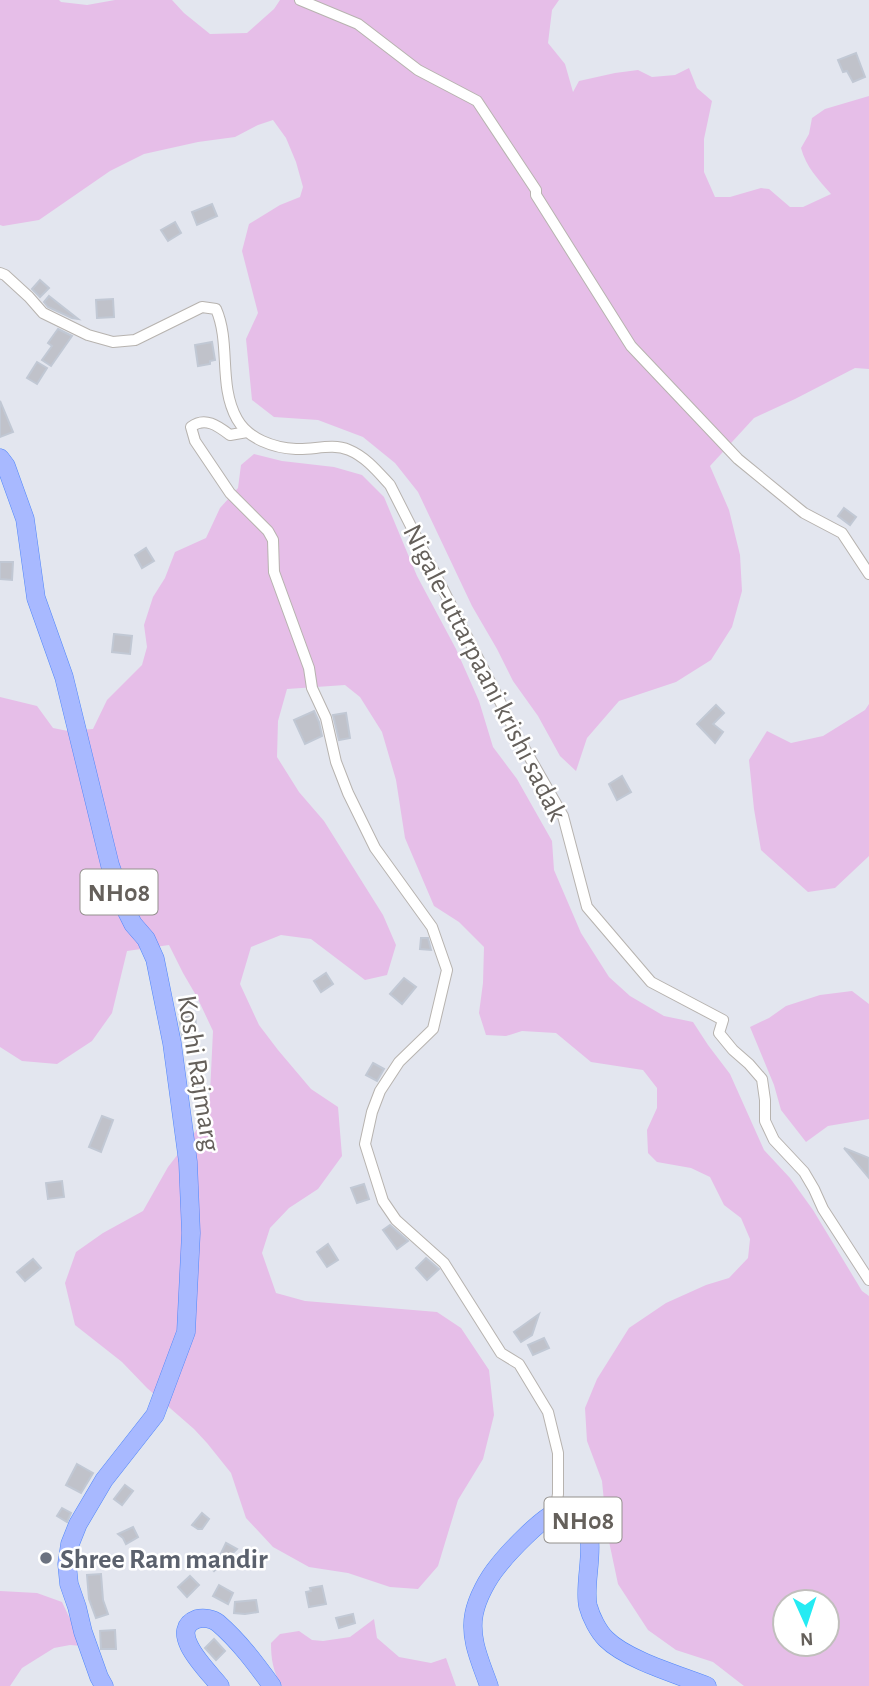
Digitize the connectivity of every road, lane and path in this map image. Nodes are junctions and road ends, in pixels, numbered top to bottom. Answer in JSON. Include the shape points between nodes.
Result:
{"nodes":[{"id":1,"x":300,"y":0,"type":"edge"},
{"id":2,"x":0,"y":274,"type":"edge"},
{"id":3,"x":247,"y":432,"type":"junction"},
{"id":4,"x":0,"y":458,"type":"edge"},
{"id":5,"x":869,"y":574,"type":"edge"},
{"id":6,"x":869,"y":1279,"type":"edge"},
{"id":7,"x":555,"y":1512,"type":"junction"},
{"id":8,"x":104,"y":1686,"type":"edge"},
{"id":9,"x":220,"y":1686,"type":"edge"},
{"id":10,"x":272,"y":1686,"type":"edge"},
{"id":11,"x":489,"y":1686,"type":"edge"},
{"id":12,"x":707,"y":1686,"type":"edge"}],
"edges":[{"from":1,"to":5,"type":"street","via":[[358,24],[418,71],[477,102],[631,346],[738,459],[804,513],[842,533]]},
{"from":2,"to":3,"type":"street","via":[[43,313],[113,342],[135,340],[202,307],[216,309],[228,397]]},
{"from":3,"to":6,"type":"street","name":"Nigale-uttarpaani krishi sadak","via":[[276,446],[349,450],[367,460],[390,485],[517,737],[563,816],[587,907],[651,982],[723,1020],[719,1033],[762,1079],[765,1121],[774,1140],[804,1172],[822,1209]]},
{"from":3,"to":7,"type":"street","via":[[229,435],[210,422],[191,427],[230,493],[268,531],[274,572],[348,793],[375,848],[432,927],[447,970],[433,1029],[399,1062],[380,1091],[365,1144],[383,1201],[396,1220],[444,1263],[501,1353],[519,1364],[548,1412],[558,1453]]},
{"from":4,"to":8,"type":"main road","name":"Koshi Rajmarg","number":"NH08","via":[[25,519],[36,597],[64,677],[110,865],[125,910],[155,959],[188,1162],[191,1233],[186,1332],[155,1415],[104,1480],[70,1544],[69,1584]]},
{"from":7,"to":11,"type":"main road","number":"NH08","via":[[519,1541],[496,1568],[474,1613],[474,1642]]},
{"from":7,"to":12,"type":"main road","number":"NH08","via":[[570,1511],[589,1530],[588,1605],[604,1637],[628,1655]]},
{"from":9,"to":10,"type":"main road","via":[[186,1639],[190,1623],[199,1619],[216,1621]]}]}
